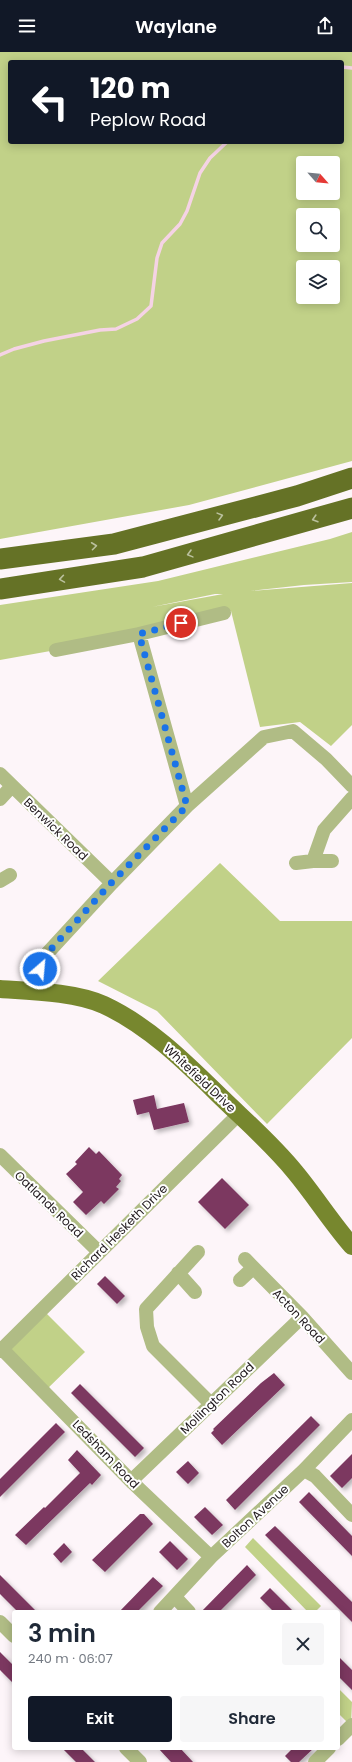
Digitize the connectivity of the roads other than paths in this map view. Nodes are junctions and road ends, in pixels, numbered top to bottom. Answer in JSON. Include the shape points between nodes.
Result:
{"nodes":[{"id":1,"x":352,"y":478,"type":"edge"},
{"id":2,"x":352,"y":508,"type":"edge"},
{"id":3,"x":0,"y":559,"type":"edge"},
{"id":4,"x":0,"y":589,"type":"edge"},
{"id":5,"x":224,"y":613,"type":"dead end"},
{"id":6,"x":139,"y":634,"type":"junction"},
{"id":7,"x":56,"y":650,"type":"dead end"},
{"id":8,"x":0,"y":774,"type":"edge"},
{"id":9,"x":12,"y":786,"type":"junction"},
{"id":10,"x":352,"y":786,"type":"edge"},
{"id":11,"x":352,"y":798,"type":"edge"},
{"id":12,"x":0,"y":799,"type":"edge"},
{"id":13,"x":187,"y":806,"type":"junction"},
{"id":14,"x":313,"y":861,"type":"junction"},
{"id":15,"x":332,"y":861,"type":"dead end"},
{"id":16,"x":296,"y":862,"type":"dead end"},
{"id":17,"x":112,"y":882,"type":"junction"},
{"id":18,"x":0,"y":989,"type":"edge"},
{"id":19,"x":36,"y":991,"type":"junction"},
{"id":20,"x":239,"y":1114,"type":"junction"},
{"id":21,"x":0,"y":1155,"type":"edge"},
{"id":22,"x":352,"y":1246,"type":"edge"},
{"id":23,"x":99,"y":1252,"type":"junction"},
{"id":24,"x":198,"y":1252,"type":"dead end"},
{"id":25,"x":178,"y":1273,"type":"junction"},
{"id":26,"x":240,"y":1280,"type":"dead end"},
{"id":27,"x":195,"y":1292,"type":"dead end"},
{"id":28,"x":302,"y":1317,"type":"junction"},
{"id":29,"x":1,"y":1350,"type":"edge"},
{"id":30,"x":352,"y":1373,"type":"edge"},
{"id":31,"x":211,"y":1404,"type":"junction"},
{"id":32,"x":352,"y":1420,"type":"edge"},
{"id":33,"x":304,"y":1470,"type":"junction"},
{"id":34,"x":132,"y":1480,"type":"junction"},
{"id":35,"x":352,"y":1515,"type":"edge"},
{"id":36,"x":211,"y":1557,"type":"junction"},
{"id":37,"x":175,"y":1597,"type":"junction"},
{"id":38,"x":162,"y":1610,"type":"edge"},
{"id":39,"x":187,"y":1610,"type":"edge"},
{"id":40,"x":0,"y":1622,"type":"edge"},
{"id":41,"x":12,"y":1634,"type":"edge"},
{"id":42,"x":352,"y":1725,"type":"edge"},
{"id":43,"x":340,"y":1737,"type":"edge"},
{"id":44,"x":128,"y":1750,"type":"edge"},
{"id":45,"x":327,"y":1750,"type":"edge"},
{"id":46,"x":140,"y":1762,"type":"edge"},
{"id":47,"x":315,"y":1762,"type":"edge"}],
"edges":[{"from":3,"to":1,"type":"highway","one_way":true,"via":[[114,544],[297,496]]},
{"from":2,"to":4,"type":"highway","one_way":true,"via":[[143,567]]},
{"from":5,"to":6,"type":"street"},
{"from":6,"to":7,"type":"street"},
{"from":6,"to":13,"type":"street"},
{"from":8,"to":9,"type":"street","name":"Benwick Road"},
{"from":9,"to":12,"type":"street"},
{"from":9,"to":17,"type":"street","name":"Benwick Road"},
{"from":10,"to":13,"type":"street","via":[[326,759],[293,731],[264,737]]},
{"from":11,"to":14,"type":"street","via":[[324,830]]},
{"from":13,"to":17,"type":"street"},
{"from":14,"to":15,"type":"street"},
{"from":14,"to":16,"type":"street"},
{"from":17,"to":19,"type":"street","via":[[42,959]]},
{"from":18,"to":19,"type":"main road","name":"Whitefield Drive"},
{"from":19,"to":20,"type":"main road","name":"Whitefield Drive","via":[[87,999],[118,1012],[170,1049]]},
{"from":20,"to":22,"type":"main road","name":"Whitefield Drive","via":[[295,1172]]},
{"from":20,"to":23,"type":"street","name":"Richard Hesketh Drive"},
{"from":21,"to":23,"type":"street","name":"Oatlands Road"},
{"from":23,"to":29,"type":"street","name":"Richard Hesketh Drive"},
{"from":24,"to":25,"type":"street"},
{"from":25,"to":27,"type":"street"},
{"from":25,"to":31,"type":"street","via":[[146,1309],[146,1327],[153,1346]]},
{"from":26,"to":28,"type":"street","name":"Acton Road","via":[[249,1263]]},
{"from":28,"to":30,"type":"street","name":"Acton Road"},
{"from":28,"to":31,"type":"street","name":"Mollington Road"},
{"from":29,"to":34,"type":"street","name":"Ledsham Road"},
{"from":31,"to":34,"type":"street","name":"Mollington Road"},
{"from":32,"to":33,"type":"street","name":"Bolton Avenue"},
{"from":33,"to":35,"type":"street","via":[[314,1476]]},
{"from":33,"to":36,"type":"street","name":"Bolton Avenue"},
{"from":34,"to":36,"type":"street","name":"Ledsham Road"},
{"from":36,"to":37,"type":"street","name":"Bolton Avenue"},
{"from":37,"to":38,"type":"street","name":"Bolton Avenue"},
{"from":37,"to":39,"type":"street"},
{"from":40,"to":41,"type":"street"},
{"from":42,"to":43,"type":"street"},
{"from":44,"to":46,"type":"street"},
{"from":45,"to":47,"type":"street"}]}
